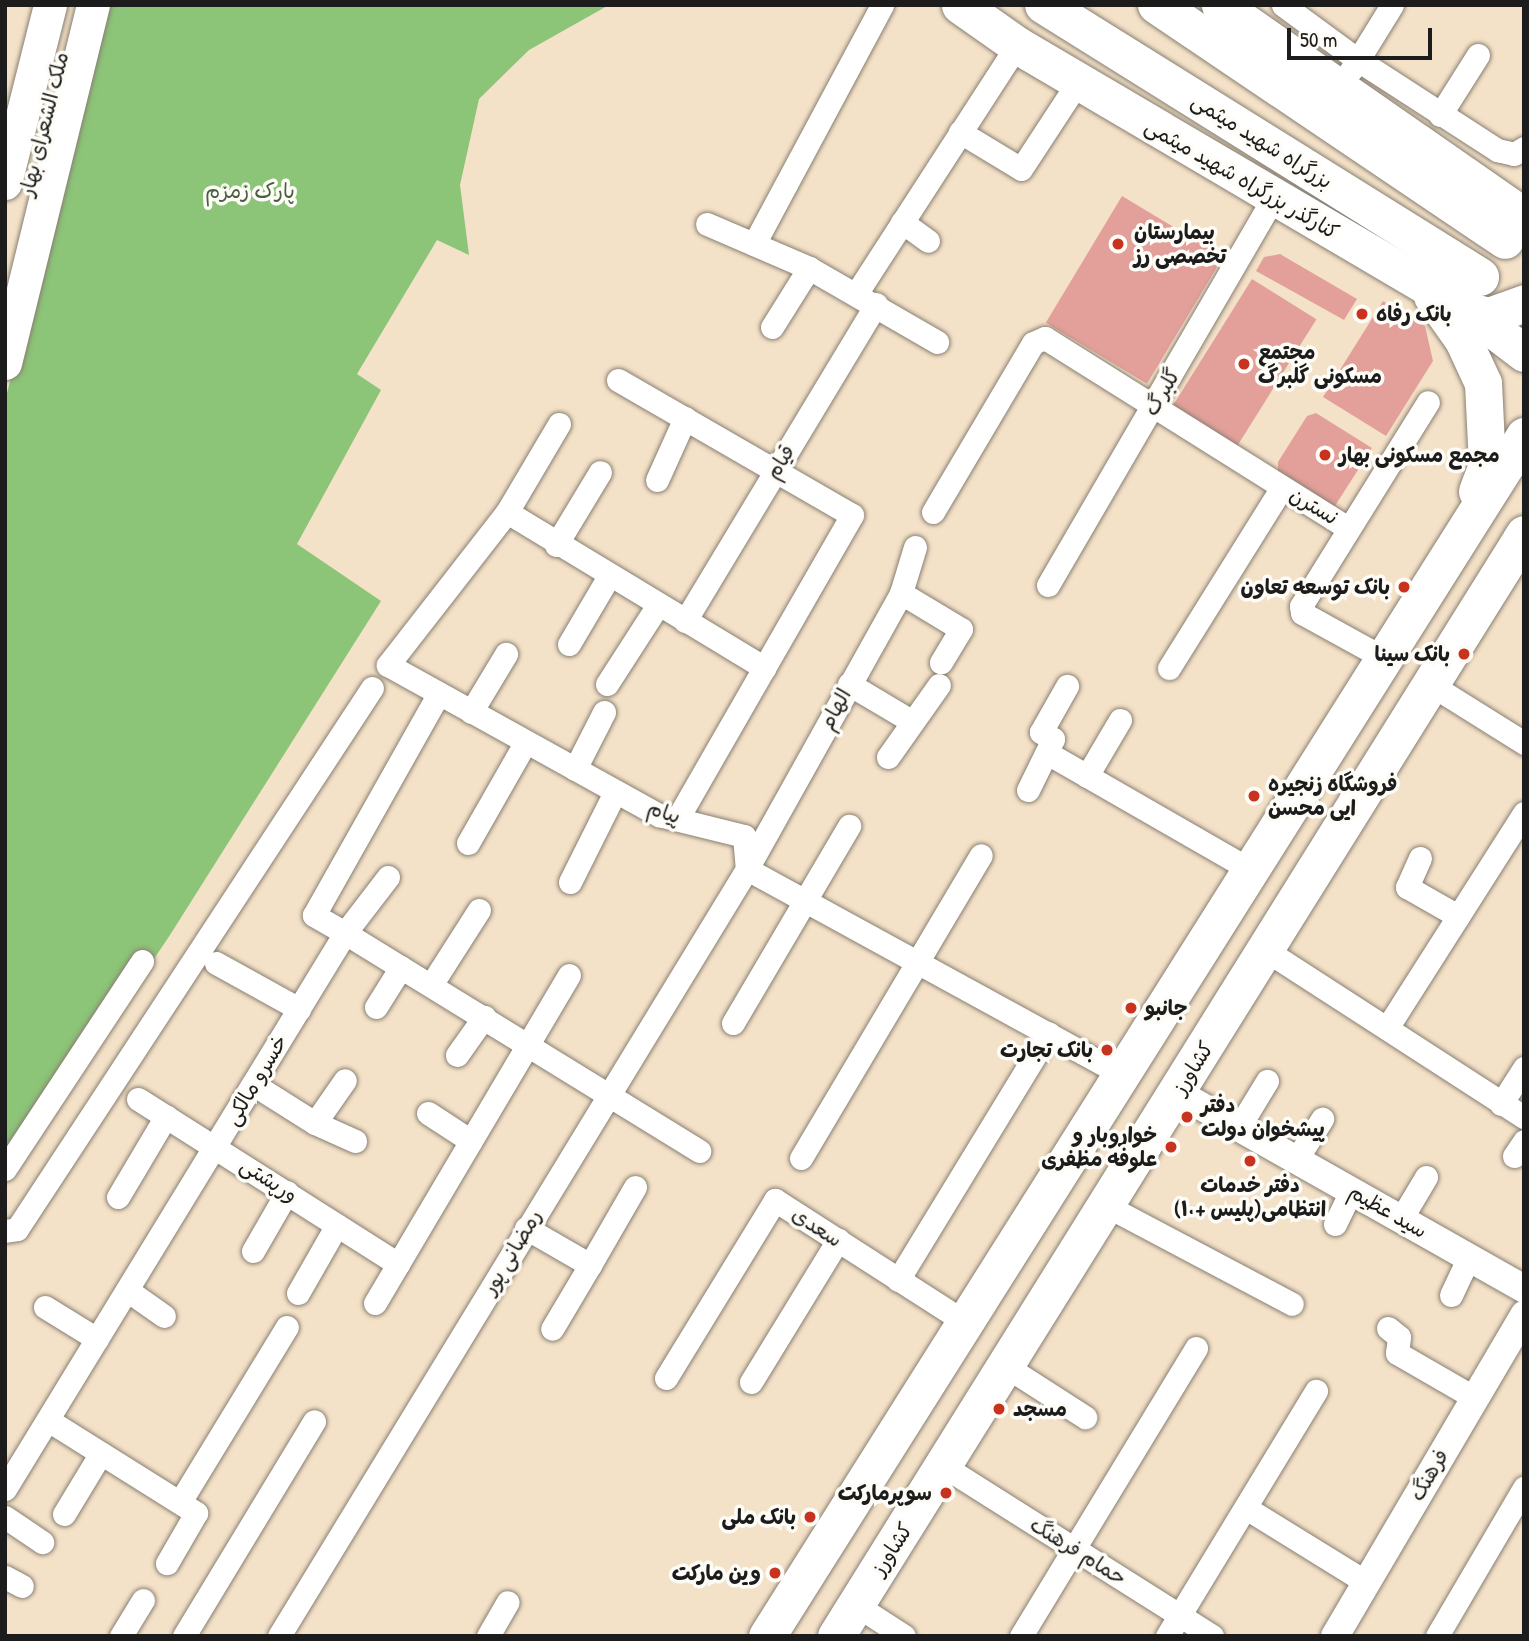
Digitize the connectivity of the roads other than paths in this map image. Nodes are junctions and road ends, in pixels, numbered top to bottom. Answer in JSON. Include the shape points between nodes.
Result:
{"nodes":[{"id":1,"x":28,"y":5,"type":"edge"},
{"id":2,"x":50,"y":5,"type":"edge"},
{"id":3,"x":74,"y":5,"type":"edge"},
{"id":4,"x":93,"y":5,"type":"edge"},
{"id":5,"x":882,"y":5,"type":"edge"},
{"id":6,"x":960,"y":5,"type":"edge"},
{"id":7,"x":1044,"y":5,"type":"edge"},
{"id":8,"x":1157,"y":5,"type":"edge"},
{"id":9,"x":1220,"y":5,"type":"edge"},
{"id":10,"x":1283,"y":5,"type":"edge"},
{"id":11,"x":1392,"y":5,"type":"edge"},
{"id":12,"x":1017,"y":45,"type":"junction"},
{"id":13,"x":1478,"y":55,"type":"dead end"},
{"id":14,"x":1349,"y":72,"type":"junction"},
{"id":15,"x":1078,"y":82,"type":"junction"},
{"id":16,"x":5,"y":95,"type":"edge"},
{"id":17,"x":1440,"y":115,"type":"junction"},
{"id":18,"x":960,"y":132,"type":"junction"},
{"id":19,"x":1524,"y":148,"type":"edge"},
{"id":20,"x":5,"y":183,"type":"edge"},
{"id":21,"x":1273,"y":198,"type":"junction"},
{"id":22,"x":1520,"y":214,"type":"edge"},
{"id":23,"x":902,"y":222,"type":"junction"},
{"id":24,"x":708,"y":223,"type":"dead end"},
{"id":25,"x":928,"y":241,"type":"dead end"},
{"id":26,"x":754,"y":244,"type":"junction"},
{"id":27,"x":809,"y":268,"type":"junction"},
{"id":28,"x":5,"y":283,"type":"edge"},
{"id":29,"x":1423,"y":284,"type":"junction"},
{"id":30,"x":1474,"y":294,"type":"junction"},
{"id":31,"x":866,"y":299,"type":"junction"},
{"id":32,"x":1524,"y":303,"type":"edge"},
{"id":33,"x":772,"y":327,"type":"dead end"},
{"id":34,"x":937,"y":342,"type":"dead end"},
{"id":35,"x":1524,"y":353,"type":"edge"},
{"id":36,"x":5,"y":363,"type":"edge"},
{"id":37,"x":618,"y":380,"type":"dead end"},
{"id":38,"x":1427,"y":402,"type":"dead end"},
{"id":39,"x":1155,"y":405,"type":"junction"},
{"id":40,"x":685,"y":418,"type":"junction"},
{"id":41,"x":559,"y":424,"type":"dead end"},
{"id":42,"x":1524,"y":436,"type":"edge"},
{"id":43,"x":776,"y":469,"type":"junction"},
{"id":44,"x":600,"y":472,"type":"dead end"},
{"id":45,"x":657,"y":480,"type":"dead end"},
{"id":46,"x":1282,"y":487,"type":"junction"},
{"id":47,"x":508,"y":512,"type":"junction"},
{"id":48,"x":933,"y":512,"type":"dead end"},
{"id":49,"x":1524,"y":514,"type":"edge"},
{"id":50,"x":1348,"y":527,"type":"junction"},
{"id":51,"x":1524,"y":534,"type":"edge"},
{"id":52,"x":1458,"y":540,"type":"junction"},
{"id":53,"x":556,"y":545,"type":"junction"},
{"id":54,"x":915,"y":547,"type":"dead end"},
{"id":55,"x":1524,"y":561,"type":"edge"},
{"id":56,"x":610,"y":576,"type":"junction"},
{"id":57,"x":1048,"y":584,"type":"dead end"},
{"id":58,"x":901,"y":593,"type":"junction"},
{"id":59,"x":658,"y":605,"type":"junction"},
{"id":60,"x":685,"y":621,"type":"junction"},
{"id":61,"x":1459,"y":639,"type":"junction"},
{"id":62,"x":569,"y":644,"type":"dead end"},
{"id":63,"x":506,"y":654,"type":"dead end"},
{"id":64,"x":1382,"y":657,"type":"junction"},
{"id":65,"x":942,"y":662,"type":"dead end"},
{"id":66,"x":765,"y":668,"type":"junction"},
{"id":67,"x":1169,"y":668,"type":"dead end"},
{"id":68,"x":607,"y":684,"type":"dead end"},
{"id":69,"x":849,"y":684,"type":"junction"},
{"id":70,"x":1430,"y":684,"type":"junction"},
{"id":71,"x":939,"y":685,"type":"dead end"},
{"id":72,"x":1067,"y":686,"type":"dead end"},
{"id":73,"x":372,"y":688,"type":"dead end"},
{"id":74,"x":437,"y":697,"type":"junction"},
{"id":75,"x":471,"y":712,"type":"junction"},
{"id":76,"x":604,"y":712,"type":"dead end"},
{"id":77,"x":1119,"y":720,"type":"dead end"},
{"id":78,"x":913,"y":722,"type":"junction"},
{"id":79,"x":1524,"y":743,"type":"edge"},
{"id":80,"x":524,"y":745,"type":"junction"},
{"id":81,"x":1049,"y":754,"type":"junction"},
{"id":82,"x":888,"y":757,"type":"dead end"},
{"id":83,"x":575,"y":769,"type":"junction"},
{"id":84,"x":1087,"y":776,"type":"junction"},
{"id":85,"x":1028,"y":790,"type":"dead end"},
{"id":86,"x":615,"y":792,"type":"junction"},
{"id":87,"x":1524,"y":813,"type":"edge"},
{"id":88,"x":678,"y":817,"type":"junction"},
{"id":89,"x":849,"y":826,"type":"dead end"},
{"id":90,"x":468,"y":843,"type":"dead end"},
{"id":91,"x":981,"y":855,"type":"dead end"},
{"id":92,"x":1420,"y":858,"type":"dead end"},
{"id":93,"x":747,"y":869,"type":"junction"},
{"id":94,"x":1249,"y":869,"type":"junction"},
{"id":95,"x":388,"y":877,"type":"dead end"},
{"id":96,"x":570,"y":882,"type":"dead end"},
{"id":97,"x":803,"y":904,"type":"junction"},
{"id":98,"x":479,"y":910,"type":"dead end"},
{"id":99,"x":1458,"y":916,"type":"junction"},
{"id":100,"x":345,"y":933,"type":"junction"},
{"id":101,"x":1267,"y":951,"type":"junction"},
{"id":102,"x":142,"y":961,"type":"dead end"},
{"id":103,"x":216,"y":963,"type":"dead end"},
{"id":104,"x":919,"y":966,"type":"junction"},
{"id":105,"x":401,"y":967,"type":"junction"},
{"id":106,"x":569,"y":975,"type":"dead end"},
{"id":107,"x":431,"y":985,"type":"junction"},
{"id":108,"x":376,"y":1007,"type":"dead end"},
{"id":109,"x":299,"y":1009,"type":"junction"},
{"id":110,"x":484,"y":1017,"type":"junction"},
{"id":111,"x":733,"y":1023,"type":"dead end"},
{"id":112,"x":1387,"y":1028,"type":"junction"},
{"id":113,"x":1049,"y":1033,"type":"junction"},
{"id":114,"x":528,"y":1044,"type":"junction"},
{"id":115,"x":457,"y":1055,"type":"dead end"},
{"id":116,"x":1524,"y":1068,"type":"edge"},
{"id":117,"x":1121,"y":1074,"type":"junction"},
{"id":118,"x":345,"y":1080,"type":"dead end"},
{"id":119,"x":1267,"y":1081,"type":"dead end"},
{"id":120,"x":253,"y":1084,"type":"junction"},
{"id":121,"x":1178,"y":1093,"type":"junction"},
{"id":122,"x":607,"y":1096,"type":"junction"},
{"id":123,"x":138,"y":1099,"type":"dead end"},
{"id":124,"x":1501,"y":1104,"type":"junction"},
{"id":125,"x":428,"y":1113,"type":"dead end"},
{"id":126,"x":166,"y":1116,"type":"junction"},
{"id":127,"x":1524,"y":1117,"type":"edge"},
{"id":128,"x":1322,"y":1119,"type":"dead end"},
{"id":129,"x":315,"y":1123,"type":"junction"},
{"id":130,"x":1239,"y":1127,"type":"junction"},
{"id":131,"x":355,"y":1141,"type":"dead end"},
{"id":132,"x":471,"y":1141,"type":"junction"},
{"id":133,"x":215,"y":1146,"type":"junction"},
{"id":134,"x":699,"y":1151,"type":"dead end"},
{"id":135,"x":801,"y":1158,"type":"dead end"},
{"id":136,"x":1296,"y":1160,"type":"junction"},
{"id":137,"x":5,"y":1169,"type":"edge"},
{"id":138,"x":1426,"y":1177,"type":"dead end"},
{"id":139,"x":635,"y":1187,"type":"dead end"},
{"id":140,"x":1351,"y":1191,"type":"junction"},
{"id":141,"x":286,"y":1192,"type":"junction"},
{"id":142,"x":118,"y":1197,"type":"dead end"},
{"id":143,"x":1107,"y":1206,"type":"junction"},
{"id":144,"x":1401,"y":1219,"type":"junction"},
{"id":145,"x":1335,"y":1224,"type":"dead end"},
{"id":146,"x":337,"y":1225,"type":"junction"},
{"id":147,"x":526,"y":1228,"type":"junction"},
{"id":148,"x":5,"y":1231,"type":"edge"},
{"id":149,"x":838,"y":1240,"type":"junction"},
{"id":150,"x":253,"y":1251,"type":"dead end"},
{"id":151,"x":1469,"y":1257,"type":"junction"},
{"id":152,"x":398,"y":1264,"type":"junction"},
{"id":153,"x":590,"y":1265,"type":"junction"},
{"id":154,"x":898,"y":1280,"type":"junction"},
{"id":155,"x":1524,"y":1289,"type":"edge"},
{"id":156,"x":127,"y":1290,"type":"junction"},
{"id":157,"x":298,"y":1293,"type":"dead end"},
{"id":158,"x":1451,"y":1295,"type":"dead end"},
{"id":159,"x":375,"y":1303,"type":"dead end"},
{"id":160,"x":1292,"y":1304,"type":"dead end"},
{"id":161,"x":45,"y":1307,"type":"dead end"},
{"id":162,"x":164,"y":1315,"type":"dead end"},
{"id":163,"x":1524,"y":1315,"type":"edge"},
{"id":164,"x":965,"y":1322,"type":"junction"},
{"id":165,"x":287,"y":1327,"type":"dead end"},
{"id":166,"x":1388,"y":1328,"type":"dead end"},
{"id":167,"x":552,"y":1329,"type":"dead end"},
{"id":168,"x":97,"y":1339,"type":"junction"},
{"id":169,"x":1196,"y":1348,"type":"dead end"},
{"id":170,"x":1007,"y":1367,"type":"junction"},
{"id":171,"x":666,"y":1378,"type":"dead end"},
{"id":172,"x":751,"y":1382,"type":"dead end"},
{"id":173,"x":1316,"y":1391,"type":"dead end"},
{"id":174,"x":1475,"y":1398,"type":"junction"},
{"id":175,"x":1085,"y":1417,"type":"dead end"},
{"id":176,"x":48,"y":1420,"type":"junction"},
{"id":177,"x":314,"y":1421,"type":"dead end"},
{"id":178,"x":101,"y":1453,"type":"junction"},
{"id":179,"x":12,"y":1462,"type":"edge"},
{"id":180,"x":944,"y":1467,"type":"junction"},
{"id":181,"x":1524,"y":1488,"type":"edge"},
{"id":182,"x":5,"y":1489,"type":"edge"},
{"id":183,"x":188,"y":1508,"type":"junction"},
{"id":184,"x":1246,"y":1508,"type":"junction"},
{"id":185,"x":64,"y":1514,"type":"dead end"},
{"id":186,"x":5,"y":1517,"type":"edge"},
{"id":187,"x":43,"y":1542,"type":"dead end"},
{"id":188,"x":1076,"y":1550,"type":"junction"},
{"id":189,"x":167,"y":1563,"type":"dead end"},
{"id":190,"x":1366,"y":1582,"type":"junction"},
{"id":191,"x":143,"y":1600,"type":"dead end"},
{"id":192,"x":508,"y":1602,"type":"dead end"},
{"id":193,"x":856,"y":1605,"type":"junction"},
{"id":194,"x":1180,"y":1616,"type":"junction"},
{"id":195,"x":121,"y":1636,"type":"edge"},
{"id":196,"x":184,"y":1636,"type":"edge"},
{"id":197,"x":279,"y":1636,"type":"edge"},
{"id":198,"x":488,"y":1636,"type":"edge"},
{"id":199,"x":768,"y":1636,"type":"edge"},
{"id":200,"x":836,"y":1636,"type":"edge"},
{"id":201,"x":904,"y":1636,"type":"edge"},
{"id":202,"x":1021,"y":1636,"type":"edge"},
{"id":203,"x":1167,"y":1636,"type":"edge"},
{"id":204,"x":1212,"y":1636,"type":"edge"},
{"id":205,"x":1335,"y":1636,"type":"edge"},
{"id":206,"x":1437,"y":1636,"type":"edge"}],
"edges":[{"from":1,"to":16,"type":"main road"},
{"from":2,"to":20,"type":"main road","name":"ملک الشعرای بهار"},
{"from":3,"to":28,"type":"main road","name":"ملک الشعرای بهار"},
{"from":4,"to":36,"type":"main road"},
{"from":5,"to":26,"type":"street"},
{"from":6,"to":12,"type":"main road","name":"کنارگذر بزرگراه شهید میثمی"},
{"from":7,"to":30,"type":"highway","name":"بزرگراه شهید میثمی"},
{"from":8,"to":22,"type":"highway"},
{"from":9,"to":14,"type":"main road"},
{"from":10,"to":14,"type":"street"},
{"from":11,"to":14,"type":"street"},
{"from":12,"to":15,"type":"main road","name":"کنارگذر بزرگراه شهید میثمی"},
{"from":12,"to":18,"type":"street","name":"قیام"},
{"from":13,"to":17,"type":"street"},
{"from":14,"to":17,"type":"street"},
{"from":14,"to":22,"type":"main road"},
{"from":15,"to":18,"type":"street","via":[[1021,169]]},
{"from":15,"to":21,"type":"main road","name":"کنارگذر بزرگراه شهید میثمی"},
{"from":17,"to":19,"type":"street","via":[[1497,150],[1514,154]]},
{"from":18,"to":23,"type":"street","name":"قیام"},
{"from":21,"to":29,"type":"main road","name":"کنارگذر بزرگراه شهید میثمی"},
{"from":21,"to":39,"type":"street","name":"گلبرگ"},
{"from":23,"to":25,"type":"street"},
{"from":23,"to":31,"type":"street","name":"قیام"},
{"from":24,"to":26,"type":"street"},
{"from":26,"to":27,"type":"street"},
{"from":27,"to":31,"type":"street"},
{"from":27,"to":33,"type":"street"},
{"from":29,"to":30,"type":"main road","name":"کنارگذر بزرگراه شهید میثمی"},
{"from":29,"to":52,"type":"main road","via":[[1464,340],[1483,383],[1488,465]]},
{"from":30,"to":32,"type":"main road","via":[[1489,316]]},
{"from":30,"to":35,"type":"main road","name":"کنارگذر بزرگراه شهید میثمی"},
{"from":31,"to":34,"type":"street"},
{"from":31,"to":43,"type":"street","name":"قیام"},
{"from":37,"to":40,"type":"street"},
{"from":38,"to":50,"type":"street"},
{"from":39,"to":46,"type":"street","name":"نسترن"},
{"from":39,"to":48,"type":"street","name":"نسترن","via":[[1038,339]]},
{"from":39,"to":57,"type":"street","name":"گلبرگ"},
{"from":40,"to":43,"type":"street"},
{"from":40,"to":45,"type":"street"},
{"from":41,"to":47,"type":"street"},
{"from":42,"to":52,"type":"main road"},
{"from":43,"to":60,"type":"street","name":"قیام"},
{"from":43,"to":66,"type":"street","via":[[852,515]]},
{"from":44,"to":53,"type":"street"},
{"from":46,"to":50,"type":"street","name":"نسترن"},
{"from":46,"to":67,"type":"street"},
{"from":47,"to":53,"type":"street"},
{"from":47,"to":74,"type":"street","name":"پیام","via":[[388,665]]},
{"from":49,"to":61,"type":"main road"},
{"from":50,"to":64,"type":"street","name":"نسترن","via":[[1301,610]]},
{"from":51,"to":61,"type":"main road","name":"کشاورز"},
{"from":52,"to":64,"type":"main road"},
{"from":53,"to":56,"type":"street"},
{"from":54,"to":58,"type":"street","name":"الهام"},
{"from":55,"to":61,"type":"main road"},
{"from":56,"to":59,"type":"street"},
{"from":56,"to":62,"type":"street"},
{"from":58,"to":65,"type":"street","via":[[961,629]]},
{"from":58,"to":69,"type":"street","name":"الهام"},
{"from":59,"to":60,"type":"street"},
{"from":59,"to":68,"type":"street"},
{"from":60,"to":66,"type":"street"},
{"from":61,"to":70,"type":"main road","name":"کشاورز"},
{"from":63,"to":75,"type":"street"},
{"from":64,"to":94,"type":"main road"},
{"from":66,"to":88,"type":"street"},
{"from":69,"to":78,"type":"street"},
{"from":69,"to":93,"type":"street","name":"الهام"},
{"from":70,"to":79,"type":"street"},
{"from":70,"to":101,"type":"main road","name":"کشاورز"},
{"from":71,"to":78,"type":"street"},
{"from":72,"to":81,"type":"street","via":[[1041,732],[1053,739]]},
{"from":73,"to":148,"type":"street","via":[[16,1229]]},
{"from":74,"to":75,"type":"street","name":"پیام"},
{"from":74,"to":100,"type":"street","via":[[314,915]]},
{"from":75,"to":80,"type":"street","name":"پیام"},
{"from":76,"to":83,"type":"street"},
{"from":77,"to":84,"type":"street"},
{"from":78,"to":82,"type":"street"},
{"from":80,"to":83,"type":"street","name":"پیام"},
{"from":80,"to":90,"type":"street"},
{"from":81,"to":84,"type":"street"},
{"from":81,"to":85,"type":"street"},
{"from":83,"to":86,"type":"street","name":"پیام"},
{"from":84,"to":94,"type":"street"},
{"from":86,"to":88,"type":"street","name":"پیام"},
{"from":86,"to":96,"type":"street"},
{"from":87,"to":99,"type":"street"},
{"from":88,"to":93,"type":"street","name":"پیام","via":[[744,836]]},
{"from":89,"to":97,"type":"street"},
{"from":91,"to":104,"type":"street"},
{"from":92,"to":99,"type":"street","via":[[1407,887]]},
{"from":93,"to":97,"type":"street"},
{"from":93,"to":122,"type":"street","name":"رمضانی پور"},
{"from":94,"to":117,"type":"main road"},
{"from":95,"to":100,"type":"street","name":"خسرو مالکی"},
{"from":97,"to":104,"type":"street"},
{"from":97,"to":111,"type":"street"},
{"from":98,"to":107,"type":"street"},
{"from":99,"to":112,"type":"street"},
{"from":100,"to":105,"type":"street"},
{"from":100,"to":109,"type":"street","name":"خسرو مالکی"},
{"from":101,"to":112,"type":"street"},
{"from":101,"to":121,"type":"main road","name":"کشاورز"},
{"from":102,"to":137,"type":"street"},
{"from":103,"to":109,"type":"street"},
{"from":104,"to":113,"type":"street"},
{"from":104,"to":135,"type":"street"},
{"from":105,"to":107,"type":"street"},
{"from":105,"to":108,"type":"street"},
{"from":106,"to":114,"type":"street"},
{"from":107,"to":110,"type":"street"},
{"from":109,"to":120,"type":"street","name":"خسرو مالکی"},
{"from":110,"to":114,"type":"street"},
{"from":110,"to":115,"type":"street"},
{"from":112,"to":124,"type":"street"},
{"from":113,"to":117,"type":"street"},
{"from":113,"to":154,"type":"street"},
{"from":114,"to":122,"type":"street"},
{"from":114,"to":132,"type":"street"},
{"from":116,"to":124,"type":"street"},
{"from":117,"to":164,"type":"main road"},
{"from":118,"to":129,"type":"street"},
{"from":119,"to":130,"type":"street"},
{"from":120,"to":129,"type":"street"},
{"from":120,"to":133,"type":"street","name":"خسرو مالکی"},
{"from":121,"to":130,"type":"street","name":"سید عظیم"},
{"from":121,"to":143,"type":"main road","name":"کشاورز"},
{"from":122,"to":134,"type":"street"},
{"from":122,"to":147,"type":"street","name":"رمضانی پور"},
{"from":123,"to":126,"type":"street","name":"ورپشتی"},
{"from":124,"to":127,"type":"street"},
{"from":125,"to":132,"type":"street"},
{"from":126,"to":133,"type":"street","name":"ورپشتی"},
{"from":126,"to":142,"type":"street"},
{"from":128,"to":136,"type":"street"},
{"from":129,"to":131,"type":"street"},
{"from":130,"to":136,"type":"street","name":"سید عظیم"},
{"from":132,"to":152,"type":"street"},
{"from":133,"to":141,"type":"street","name":"ورپشتی"},
{"from":133,"to":156,"type":"street","name":"خسرو مالکی"},
{"from":136,"to":140,"type":"street","name":"سید عظیم"},
{"from":138,"to":144,"type":"street"},
{"from":139,"to":153,"type":"street"},
{"from":140,"to":144,"type":"street","name":"سید عظیم"},
{"from":140,"to":145,"type":"street"},
{"from":141,"to":146,"type":"street","name":"ورپشتی"},
{"from":141,"to":150,"type":"street"},
{"from":143,"to":160,"type":"street"},
{"from":143,"to":170,"type":"main road","name":"کشاورز"},
{"from":144,"to":151,"type":"street","name":"سید عظیم"},
{"from":146,"to":152,"type":"street","name":"ورپشتی"},
{"from":146,"to":157,"type":"street"},
{"from":147,"to":153,"type":"street"},
{"from":147,"to":197,"type":"street","name":"رمضانی پور"},
{"from":149,"to":154,"type":"street","name":"سعدی"},
{"from":149,"to":171,"type":"street","name":"سعدی","via":[[775,1200]]},
{"from":149,"to":172,"type":"street"},
{"from":151,"to":155,"type":"street","name":"سید عظیم"},
{"from":151,"to":158,"type":"street"},
{"from":152,"to":159,"type":"street"},
{"from":153,"to":167,"type":"street"},
{"from":154,"to":164,"type":"street","name":"سعدی"},
{"from":156,"to":162,"type":"street"},
{"from":156,"to":168,"type":"street","name":"خسرو مالکی"},
{"from":161,"to":168,"type":"street"},
{"from":163,"to":174,"type":"street","name":"فرهنگ"},
{"from":164,"to":199,"type":"main road"},
{"from":165,"to":183,"type":"street"},
{"from":166,"to":174,"type":"street","via":[[1399,1337],[1396,1353]]},
{"from":168,"to":176,"type":"street","name":"خسرو مالکی"},
{"from":169,"to":188,"type":"street"},
{"from":170,"to":175,"type":"street"},
{"from":170,"to":180,"type":"main road","name":"کشاورز"},
{"from":173,"to":184,"type":"street"},
{"from":174,"to":190,"type":"street","name":"فرهنگ"},
{"from":176,"to":178,"type":"street"},
{"from":176,"to":179,"type":"street","name":"خسرو مالکی"},
{"from":177,"to":196,"type":"street"},
{"from":178,"to":183,"type":"street"},
{"from":178,"to":185,"type":"street"},
{"from":179,"to":182,"type":"street","name":"خسرو مالکی"},
{"from":180,"to":188,"type":"street","name":"حمام فرهنگ"},
{"from":180,"to":193,"type":"main road","name":"کشاورز"},
{"from":181,"to":206,"type":"street"},
{"from":183,"to":189,"type":"street"},
{"from":184,"to":190,"type":"street"},
{"from":184,"to":194,"type":"street"},
{"from":186,"to":187,"type":"street"},
{"from":188,"to":194,"type":"street","name":"حمام فرهنگ"},
{"from":188,"to":202,"type":"street"},
{"from":190,"to":205,"type":"street","name":"فرهنگ"},
{"from":191,"to":195,"type":"street"},
{"from":192,"to":198,"type":"street"},
{"from":193,"to":200,"type":"main road","name":"کشاورز"},
{"from":193,"to":201,"type":"street"},
{"from":194,"to":203,"type":"street"},
{"from":194,"to":204,"type":"street","name":"حمام فرهنگ"}]}
